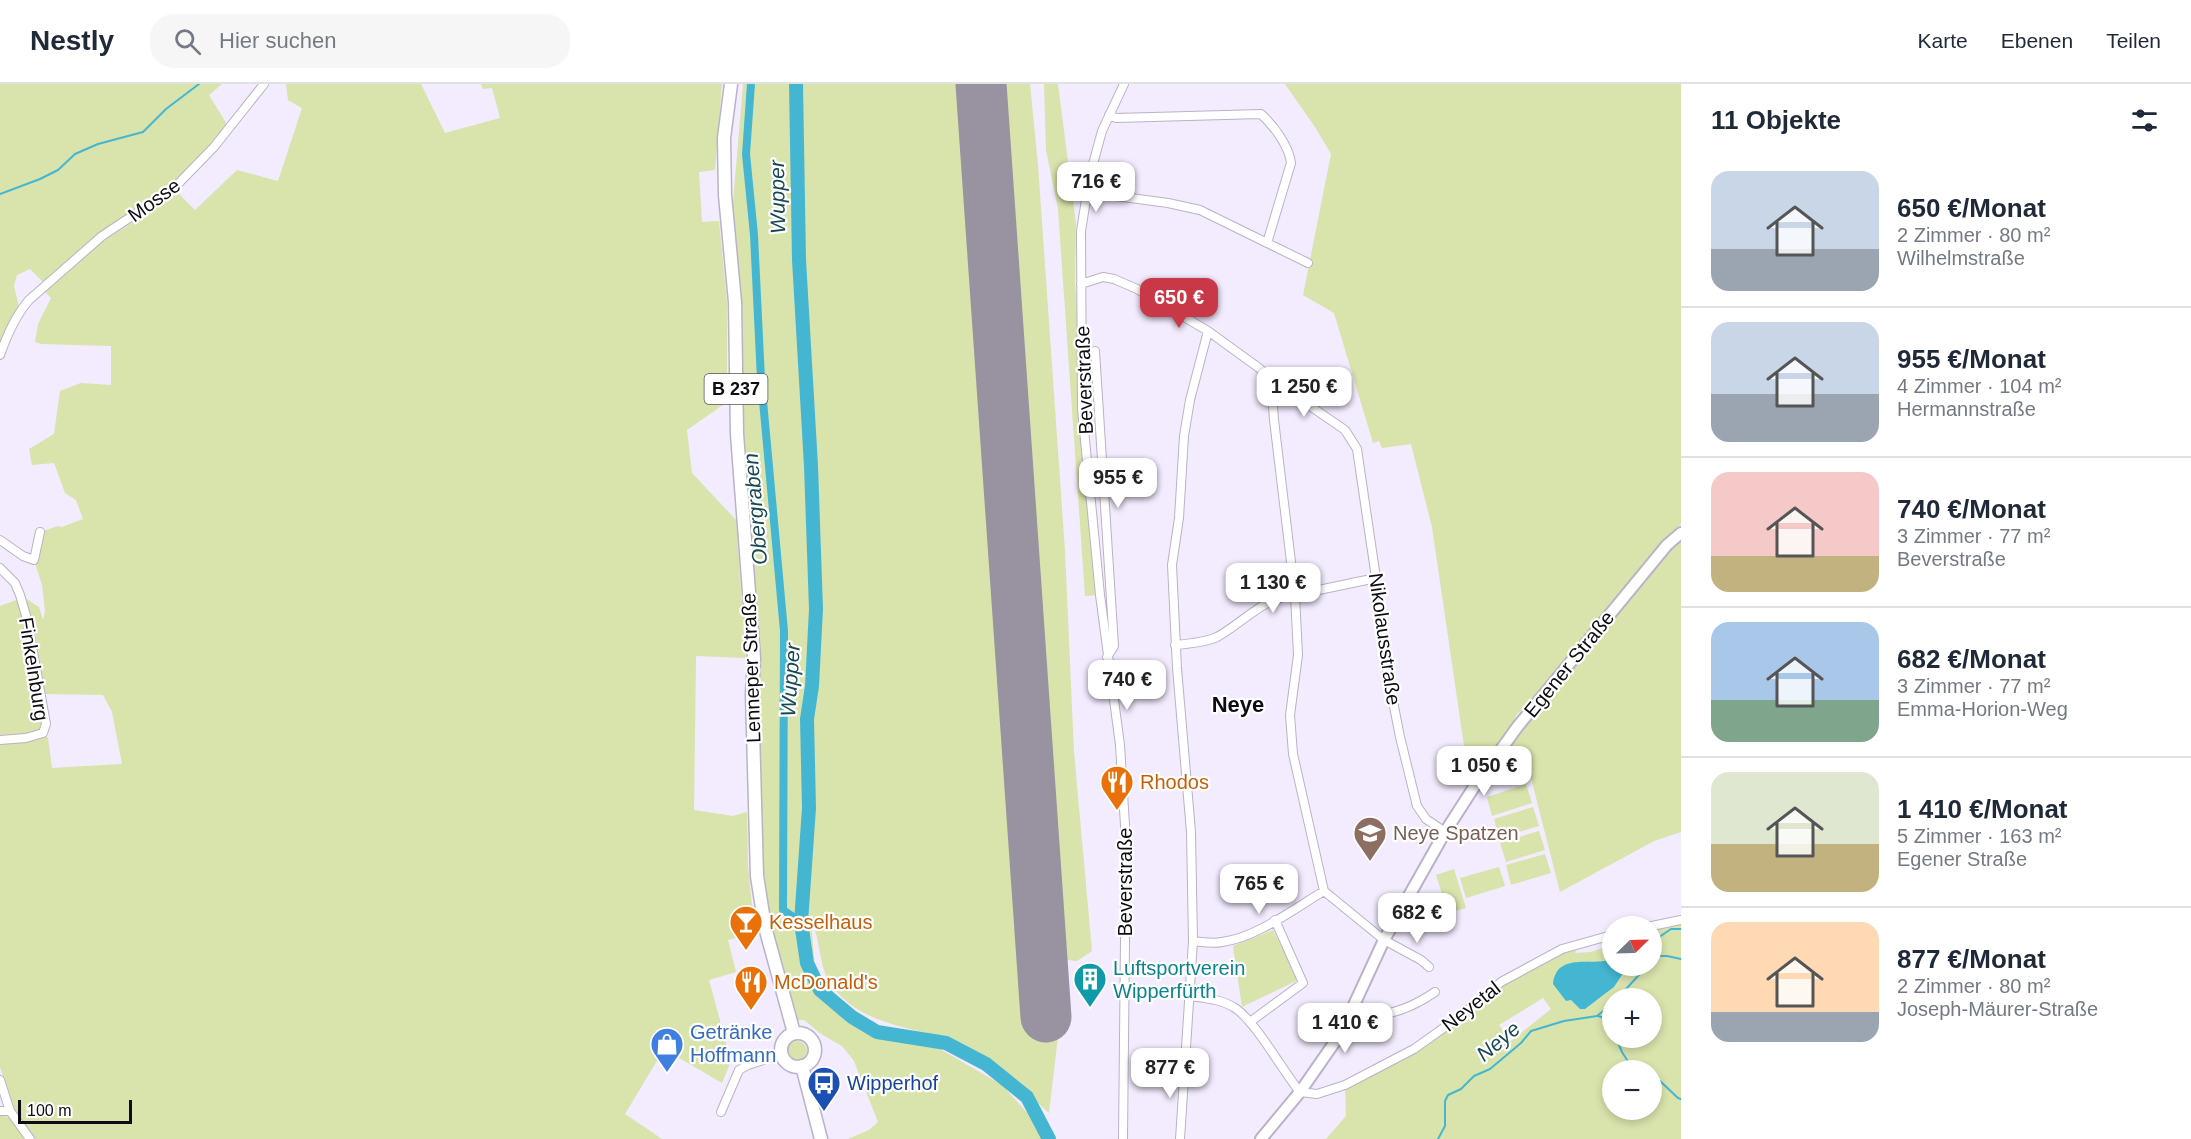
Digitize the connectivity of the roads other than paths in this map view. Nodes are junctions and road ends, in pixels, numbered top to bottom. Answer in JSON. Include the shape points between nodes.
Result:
{"nodes":[{"id":1,"x":264,"y":84,"type":"edge"},
{"id":2,"x":731,"y":84,"type":"edge"},
{"id":3,"x":1125,"y":84,"type":"edge"},
{"id":4,"x":1109,"y":116,"type":"junction"},
{"id":5,"x":1086,"y":192,"type":"junction"},
{"id":6,"x":1267,"y":243,"type":"junction"},
{"id":7,"x":1308,"y":263,"type":"dead end"},
{"id":8,"x":1081,"y":284,"type":"junction"},
{"id":9,"x":1208,"y":331,"type":"junction"},
{"id":10,"x":1095,"y":351,"type":"dead end"},
{"id":11,"x":0,"y":355,"type":"edge"},
{"id":12,"x":1275,"y":382,"type":"junction"},
{"id":13,"x":40,"y":532,"type":"dead end"},
{"id":14,"x":1681,"y":532,"type":"edge"},
{"id":15,"x":0,"y":540,"type":"edge"},
{"id":16,"x":0,"y":568,"type":"edge"},
{"id":17,"x":1376,"y":578,"type":"junction"},
{"id":18,"x":1295,"y":595,"type":"junction"},
{"id":19,"x":1175,"y":645,"type":"junction"},
{"id":20,"x":1107,"y":657,"type":"junction"},
{"id":21,"x":0,"y":740,"type":"edge"},
{"id":22,"x":1445,"y":832,"type":"junction"},
{"id":23,"x":1324,"y":891,"type":"junction"},
{"id":24,"x":1275,"y":920,"type":"junction"},
{"id":25,"x":1681,"y":920,"type":"edge"},
{"id":26,"x":1662,"y":924,"type":"edge"},
{"id":27,"x":1602,"y":938,"type":"edge"},
{"id":28,"x":1384,"y":940,"type":"junction"},
{"id":29,"x":1193,"y":941,"type":"junction"},
{"id":30,"x":1429,"y":968,"type":"dead end"},
{"id":31,"x":1435,"y":993,"type":"dead end"},
{"id":32,"x":1190,"y":996,"type":"junction"},
{"id":33,"x":1351,"y":1012,"type":"junction"},
{"id":34,"x":1250,"y":1022,"type":"junction"},
{"id":35,"x":794,"y":1034,"type":"junction"},
{"id":36,"x":781,"y":1054,"type":"junction"},
{"id":37,"x":802,"y":1066,"type":"junction"},
{"id":38,"x":0,"y":1080,"type":"edge"},
{"id":39,"x":1300,"y":1092,"type":"junction"},
{"id":40,"x":0,"y":1110,"type":"edge"},
{"id":41,"x":10,"y":1111,"type":"junction"},
{"id":42,"x":722,"y":1112,"type":"dead end"},
{"id":43,"x":30,"y":1139,"type":"edge"},
{"id":44,"x":821,"y":1139,"type":"edge"},
{"id":45,"x":1123,"y":1139,"type":"edge"},
{"id":46,"x":1180,"y":1139,"type":"edge"},
{"id":47,"x":1261,"y":1139,"type":"edge"}],
"edges":[{"from":1,"to":11,"type":"street","name":"Mosse","via":[[214,147],[173,189],[95,241],[29,300],[10,329]]},
{"from":2,"to":35,"type":"main road","name":"Lenneper Straße","number":"B 237","via":[[724,173],[735,302],[737,434],[754,658],[757,876],[765,927]]},
{"from":3,"to":4,"type":"street","name":"Beverstraße"},
{"from":4,"to":5,"type":"street","name":"Beverstraße"},
{"from":4,"to":6,"type":"street","via":[[1261,114],[1270,122],[1291,163]]},
{"from":5,"to":6,"type":"street","via":[[1200,210]]},
{"from":5,"to":8,"type":"street","name":"Beverstraße"},
{"from":6,"to":7,"type":"street"},
{"from":8,"to":9,"type":"street","via":[[1103,277],[1114,279]]},
{"from":8,"to":20,"type":"street","name":"Beverstraße","via":[[1082,409]]},
{"from":9,"to":12,"type":"street"},
{"from":9,"to":19,"type":"street","via":[[1184,436],[1172,565]]},
{"from":10,"to":20,"type":"street","via":[[1114,646]]},
{"from":12,"to":17,"type":"street","name":"Nikolausstraße","via":[[1348,434],[1356,449]]},
{"from":12,"to":18,"type":"street","via":[[1274,420]]},
{"from":13,"to":15,"type":"street","via":[[31,561]]},
{"from":14,"to":22,"type":"street","name":"Egener Straße","via":[[1518,726]]},
{"from":16,"to":21,"type":"street","name":"Finkelnburg","via":[[20,594],[45,724],[43,733]]},
{"from":17,"to":18,"type":"street"},
{"from":17,"to":22,"type":"street","name":"Nikolausstraße","via":[[1388,674],[1417,806],[1426,819]]},
{"from":18,"to":19,"type":"street","via":[[1268,603],[1215,638]]},
{"from":18,"to":23,"type":"street","via":[[1298,655],[1290,715],[1293,754]]},
{"from":19,"to":29,"type":"street","via":[[1191,832]]},
{"from":20,"to":45,"type":"street","name":"Beverstraße","via":[[1120,745],[1126,841]]},
{"from":22,"to":28,"type":"street","name":"Egener Straße"},
{"from":23,"to":24,"type":"street"},
{"from":23,"to":28,"type":"street"},
{"from":24,"to":29,"type":"street","via":[[1221,943]]},
{"from":24,"to":34,"type":"street","via":[[1303,983]]},
{"from":25,"to":26,"type":"street"},
{"from":27,"to":39,"type":"street","name":"Neyetal","via":[[1562,950],[1500,982],[1460,1017],[1414,1049],[1344,1085],[1317,1094]]},
{"from":28,"to":30,"type":"street"},
{"from":28,"to":33,"type":"street","name":"Egener Straße"},
{"from":29,"to":32,"type":"street"},
{"from":31,"to":33,"type":"street","via":[[1384,1015]]},
{"from":32,"to":34,"type":"street","via":[[1215,999],[1234,1007]]},
{"from":32,"to":46,"type":"street"},
{"from":33,"to":39,"type":"street","name":"Egener Straße"},
{"from":34,"to":39,"type":"street"},
{"from":35,"to":36,"type":"main road","via":[[782,1044]]},
{"from":35,"to":37,"type":"main road","via":[[806,1035],[814,1045],[811,1061]]},
{"from":36,"to":37,"type":"main road","via":[[792,1066]]},
{"from":36,"to":42,"type":"street","via":[[740,1070]]},
{"from":37,"to":44,"type":"main road"},
{"from":38,"to":41,"type":"street"},
{"from":39,"to":47,"type":"street","name":"Egener Straße"},
{"from":40,"to":41,"type":"street"},
{"from":41,"to":43,"type":"street"}]}
